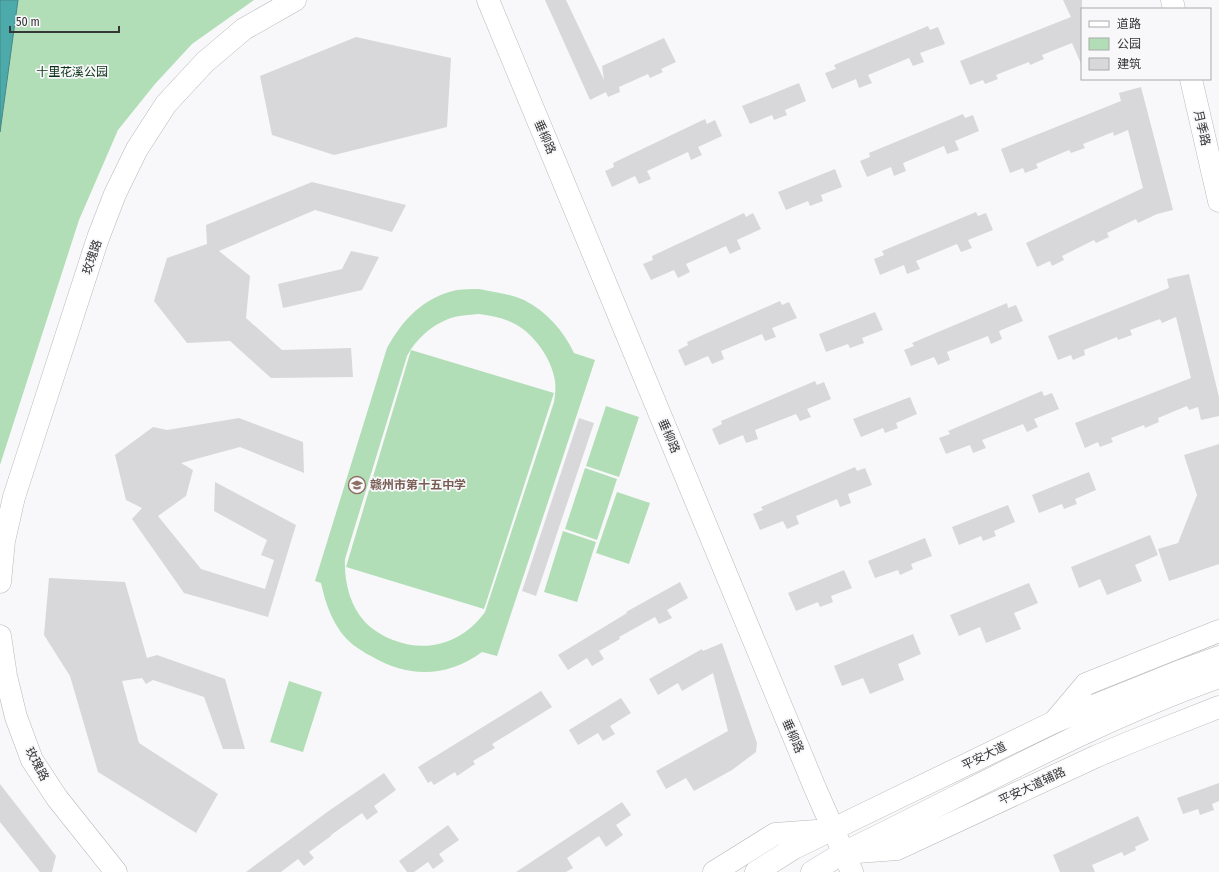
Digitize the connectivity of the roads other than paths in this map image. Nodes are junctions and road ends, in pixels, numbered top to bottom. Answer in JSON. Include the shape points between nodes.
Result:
{"nodes":[{"id":1,"x":295,"y":0,"type":"edge"},
{"id":2,"x":488,"y":0,"type":"edge"},
{"id":3,"x":1191,"y":80,"type":"edge"},
{"id":4,"x":1219,"y":201,"type":"edge"},
{"id":5,"x":0,"y":582,"type":"edge"},
{"id":6,"x":1219,"y":630,"type":"edge"},
{"id":7,"x":0,"y":636,"type":"edge"},
{"id":8,"x":1219,"y":657,"type":"edge"},
{"id":9,"x":1219,"y":677,"type":"edge"},
{"id":10,"x":1219,"y":707,"type":"edge"},
{"id":11,"x":1054,"y":722,"type":"junction"},
{"id":12,"x":1133,"y":741,"type":"junction"},
{"id":13,"x":1064,"y":742,"type":"junction"},
{"id":14,"x":833,"y":830,"type":"junction"},
{"id":15,"x":848,"y":862,"type":"edge"},
{"id":16,"x":116,"y":872,"type":"edge"},
{"id":17,"x":714,"y":872,"type":"edge"},
{"id":18,"x":756,"y":872,"type":"edge"},
{"id":19,"x":812,"y":872,"type":"edge"}],
"edges":[{"from":1,"to":5,"type":"street","name":"玫瑰路","via":[[244,29],[205,62],[166,104],[134,156],[115,194],[98,238],[14,497],[4,541]]},
{"from":2,"to":14,"type":"street","name":"垂柳路"},
{"from":3,"to":4,"type":"street","name":"月季路"},
{"from":6,"to":11,"type":"street","via":[[1086,684]]},
{"from":7,"to":16,"type":"street","name":"玫瑰路","via":[[16,717],[32,760],[57,798]]},
{"from":8,"to":11,"type":"street","name":"平安大道"},
{"from":9,"to":13,"type":"street","name":"平安大道"},
{"from":10,"to":12,"type":"street","name":"平安大道辅路"},
{"from":11,"to":14,"type":"street","name":"平安大道"},
{"from":12,"to":13,"type":"street"},
{"from":12,"to":15,"type":"street","name":"平安大道辅路","via":[[897,849]]},
{"from":13,"to":15,"type":"street","name":"平安大道"},
{"from":14,"to":15,"type":"street","name":"垂柳路"},
{"from":14,"to":17,"type":"street","via":[[775,834]]},
{"from":14,"to":18,"type":"street","name":"平安大道","via":[[794,848]]},
{"from":15,"to":19,"type":"street","name":"平安大道"}]}
